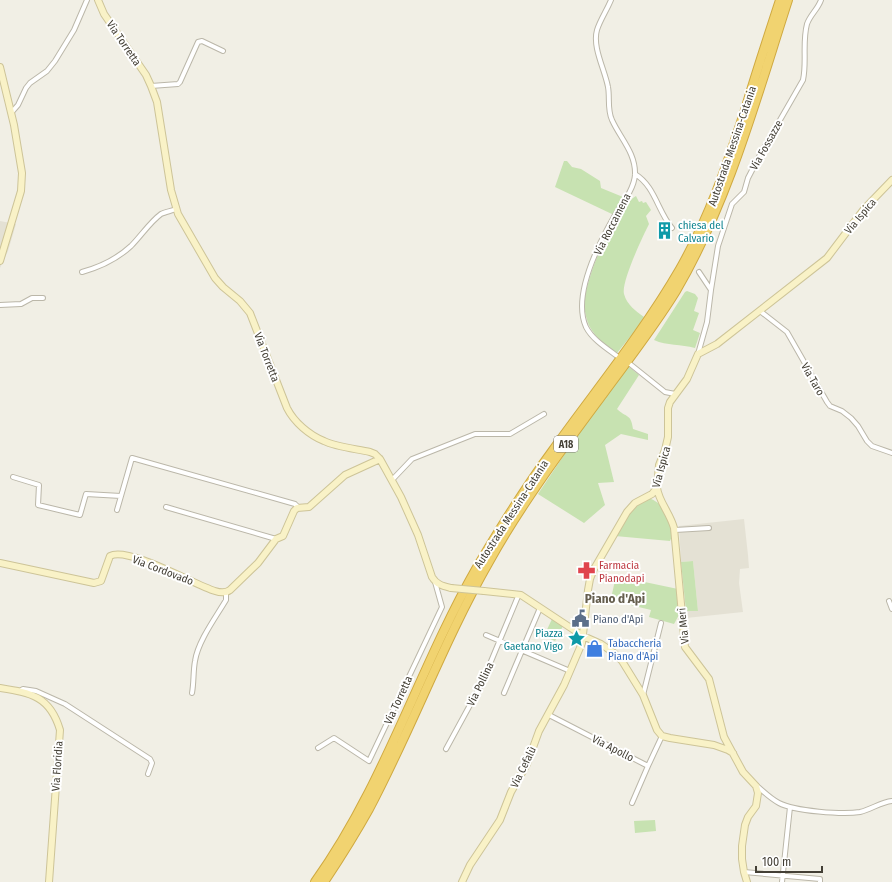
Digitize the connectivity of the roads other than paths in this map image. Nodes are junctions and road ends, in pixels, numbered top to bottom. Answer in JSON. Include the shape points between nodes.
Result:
{"nodes":[{"id":1,"x":87,"y":0,"type":"edge"},
{"id":2,"x":98,"y":0,"type":"edge"},
{"id":3,"x":611,"y":0,"type":"edge"},
{"id":4,"x":780,"y":0,"type":"edge"},
{"id":5,"x":788,"y":0,"type":"edge"},
{"id":6,"x":821,"y":0,"type":"edge"},
{"id":7,"x":223,"y":51,"type":"dead end"},
{"id":8,"x":0,"y":68,"type":"edge"},
{"id":9,"x":151,"y":86,"type":"junction"},
{"id":10,"x":10,"y":113,"type":"junction"},
{"id":11,"x":635,"y":174,"type":"junction"},
{"id":12,"x":892,"y":180,"type":"edge"},
{"id":13,"x":176,"y":209,"type":"junction"},
{"id":14,"x":672,"y":228,"type":"dead end"},
{"id":15,"x":0,"y":261,"type":"edge"},
{"id":16,"x":82,"y":272,"type":"dead end"},
{"id":17,"x":699,"y":272,"type":"dead end"},
{"id":18,"x":711,"y":290,"type":"junction"},
{"id":19,"x":42,"y":298,"type":"dead end"},
{"id":20,"x":0,"y":305,"type":"edge"},
{"id":21,"x":760,"y":311,"type":"junction"},
{"id":22,"x":698,"y":354,"type":"junction"},
{"id":23,"x":617,"y":356,"type":"dead end"},
{"id":24,"x":630,"y":364,"type":"dead end"},
{"id":25,"x":665,"y":392,"type":"junction"},
{"id":26,"x":675,"y":394,"type":"junction"},
{"id":27,"x":670,"y":402,"type":"junction"},
{"id":28,"x":544,"y":414,"type":"dead end"},
{"id":29,"x":892,"y":453,"type":"edge"},
{"id":30,"x":380,"y":459,"type":"junction"},
{"id":31,"x":13,"y":477,"type":"dead end"},
{"id":32,"x":392,"y":480,"type":"junction"},
{"id":33,"x":657,"y":488,"type":"junction"},
{"id":34,"x":650,"y":495,"type":"junction"},
{"id":35,"x":121,"y":496,"type":"junction"},
{"id":36,"x":661,"y":500,"type":"junction"},
{"id":37,"x":166,"y":507,"type":"dead end"},
{"id":38,"x":666,"y":507,"type":"junction"},
{"id":39,"x":299,"y":508,"type":"junction"},
{"id":40,"x":117,"y":510,"type":"dead end"},
{"id":41,"x":709,"y":528,"type":"dead end"},
{"id":42,"x":675,"y":530,"type":"junction"},
{"id":43,"x":276,"y":539,"type":"junction"},
{"id":44,"x":0,"y":563,"type":"edge"},
{"id":45,"x":435,"y":582,"type":"junction"},
{"id":46,"x":226,"y":592,"type":"junction"},
{"id":47,"x":519,"y":594,"type":"junction"},
{"id":48,"x":889,"y":602,"type":"dead end"},
{"id":49,"x":540,"y":608,"type":"junction"},
{"id":50,"x":892,"y":609,"type":"edge"},
{"id":51,"x":661,"y":623,"type":"dead end"},
{"id":52,"x":486,"y":635,"type":"dead end"},
{"id":53,"x":583,"y":636,"type":"junction"},
{"id":54,"x":499,"y":641,"type":"junction"},
{"id":55,"x":579,"y":650,"type":"joint"},
{"id":56,"x":522,"y":651,"type":"junction"},
{"id":57,"x":570,"y":671,"type":"junction"},
{"id":58,"x":0,"y":688,"type":"edge"},
{"id":59,"x":20,"y":691,"type":"junction"},
{"id":60,"x":192,"y":693,"type":"dead end"},
{"id":61,"x":504,"y":693,"type":"dead end"},
{"id":62,"x":643,"y":695,"type":"junction"},
{"id":63,"x":549,"y":715,"type":"junction"},
{"id":64,"x":662,"y":736,"type":"junction"},
{"id":65,"x":724,"y":737,"type":"junction"},
{"id":66,"x":714,"y":745,"type":"junction"},
{"id":67,"x":318,"y":748,"type":"dead end"},
{"id":68,"x":446,"y":749,"type":"dead end"},
{"id":69,"x":734,"y":754,"type":"junction"},
{"id":70,"x":648,"y":766,"type":"junction"},
{"id":71,"x":148,"y":774,"type":"dead end"},
{"id":72,"x":756,"y":786,"type":"junction"},
{"id":73,"x":892,"y":800,"type":"edge"},
{"id":74,"x":632,"y":803,"type":"dead end"},
{"id":75,"x":790,"y":807,"type":"junction"},
{"id":76,"x":744,"y":872,"type":"junction"},
{"id":77,"x":783,"y":875,"type":"junction"},
{"id":78,"x":49,"y":882,"type":"edge"},
{"id":79,"x":315,"y":882,"type":"edge"},
{"id":80,"x":324,"y":882,"type":"edge"},
{"id":81,"x":462,"y":882,"type":"edge"},
{"id":82,"x":747,"y":882,"type":"edge"},
{"id":83,"x":782,"y":882,"type":"edge"},
{"id":84,"x":820,"y":882,"type":"edge"}],
"edges":[{"from":1,"to":10,"type":"street","via":[[74,30],[55,61],[47,72],[30,83],[18,105]]},
{"from":2,"to":9,"type":"street","name":"Via Torretta","via":[[104,14]]},
{"from":3,"to":11,"type":"street","via":[[597,31],[596,40],[608,86],[611,118],[629,149]]},
{"from":4,"to":79,"type":"highway","name":"Autostrada Messina-Catania","number":"A18","via":[[724,172],[712,205],[692,246],[654,312],[532,479],[484,555],[453,613],[363,804],[342,842]]},
{"from":5,"to":80,"type":"highway","name":"Autostrada Messina-Catania","number":"A18","via":[[729,180],[688,269],[660,315],[534,489],[494,552],[460,617],[370,808]]},
{"from":6,"to":18,"type":"street","name":"Via Fossazze","via":[[808,24],[804,50],[806,69],[803,80],[761,153],[744,192],[732,204],[718,246]]},
{"from":7,"to":9,"type":"street","via":[[202,41],[198,42],[178,84]]},
{"from":8,"to":10,"type":"street"},
{"from":9,"to":13,"type":"street","name":"Via Torretta","via":[[157,102]]},
{"from":10,"to":15,"type":"street","via":[[21,159],[22,182]]},
{"from":11,"to":14,"type":"street","via":[[649,188]]},
{"from":11,"to":23,"type":"street","name":"Via Roccamena","via":[[631,187],[596,253],[582,298],[584,318],[590,333]]},
{"from":12,"to":21,"type":"street","name":"Via Ispica","via":[[864,209],[827,258]]},
{"from":13,"to":16,"type":"street","via":[[163,213],[154,220],[124,252],[103,265]]},
{"from":13,"to":30,"type":"street","name":"Via Torretta","via":[[215,278],[250,313],[292,418],[325,442],[370,452]]},
{"from":17,"to":18,"type":"street"},
{"from":18,"to":22,"type":"street","name":"Via Ispica","via":[[707,322]]},
{"from":19,"to":20,"type":"street","via":[[32,298],[21,304]]},
{"from":21,"to":22,"type":"street","name":"Via Ispica","via":[[717,344]]},
{"from":21,"to":29,"type":"street","name":"Via Taro","via":[[787,332],[830,406],[851,418],[872,446]]},
{"from":22,"to":26,"type":"street","name":"Via Ispica","via":[[687,379]]},
{"from":24,"to":25,"type":"street"},
{"from":25,"to":26,"type":"street"},
{"from":25,"to":27,"type":"street"},
{"from":26,"to":27,"type":"street","name":"Via Ispica"},
{"from":27,"to":33,"type":"street","name":"Via Ispica","via":[[668,437],[659,465]]},
{"from":28,"to":32,"type":"street","via":[[510,434],[475,434],[412,459]]},
{"from":30,"to":32,"type":"street","name":"Via Torretta"},
{"from":30,"to":39,"type":"street","via":[[345,475],[309,507]]},
{"from":31,"to":35,"type":"street","via":[[39,485],[38,505],[80,515],[86,494]]},
{"from":32,"to":45,"type":"street","name":"Via Torretta","via":[[418,535]]},
{"from":33,"to":34,"type":"street","name":"Via Ispica"},
{"from":33,"to":36,"type":"street"},
{"from":34,"to":36,"type":"street"},
{"from":34,"to":38,"type":"street"},
{"from":34,"to":53,"type":"street","name":"Via Ispica","via":[[635,503],[627,512],[594,569],[588,590]]},
{"from":35,"to":39,"type":"street","via":[[132,458],[295,504]]},
{"from":35,"to":40,"type":"street"},
{"from":36,"to":38,"type":"street","name":"Via Merì"},
{"from":37,"to":43,"type":"street"},
{"from":38,"to":42,"type":"street","name":"Via Merì"},
{"from":39,"to":43,"type":"street","via":[[294,511],[283,536]]},
{"from":41,"to":42,"type":"street"},
{"from":42,"to":65,"type":"street","name":"Via Merì","via":[[685,647],[709,678]]},
{"from":43,"to":46,"type":"street","via":[[258,563]]},
{"from":44,"to":46,"type":"street","name":"Via Cordovado","via":[[94,583],[101,581],[110,556],[117,554],[136,558],[215,591]]},
{"from":45,"to":47,"type":"street","bridge":true,"via":[[451,588]]},
{"from":45,"to":67,"type":"street","name":"Via Torretta","via":[[442,607],[369,760],[334,738]]},
{"from":46,"to":60,"type":"street","via":[[226,600],[198,650]]},
{"from":47,"to":49,"type":"street"},
{"from":47,"to":54,"type":"street","name":"Via Pollina"},
{"from":48,"to":50,"type":"street"},
{"from":49,"to":53,"type":"street"},
{"from":49,"to":56,"type":"street"},
{"from":51,"to":62,"type":"street"},
{"from":52,"to":54,"type":"street"},
{"from":53,"to":55,"type":"street","name":"Via Ispica"},
{"from":53,"to":62,"type":"street","via":[[614,653]]},
{"from":54,"to":56,"type":"street"},
{"from":54,"to":68,"type":"street","name":"Via Pollina","via":[[482,683]]},
{"from":55,"to":57,"type":"street","name":"Via Cefalù"},
{"from":56,"to":57,"type":"street"},
{"from":56,"to":61,"type":"street"},
{"from":57,"to":63,"type":"street","name":"Via Cefalù"},
{"from":58,"to":59,"type":"street","name":"Via Floridia"},
{"from":59,"to":71,"type":"street","via":[[23,689],[36,692],[65,704],[150,759],[152,763]]},
{"from":59,"to":78,"type":"street","name":"Via Floridia","via":[[42,699],[53,712],[60,730]]},
{"from":62,"to":64,"type":"street","via":[[657,730]]},
{"from":63,"to":70,"type":"street","name":"Via Apollo"},
{"from":63,"to":81,"type":"street","name":"Via Cefalù","via":[[539,731],[527,764],[511,792],[498,824]]},
{"from":64,"to":66,"type":"street"},
{"from":64,"to":70,"type":"street","name":"Via Apollo"},
{"from":65,"to":66,"type":"street","via":[[720,744]]},
{"from":65,"to":69,"type":"street","name":"Via Merì"},
{"from":66,"to":69,"type":"street"},
{"from":69,"to":72,"type":"street","name":"Via Merì"},
{"from":70,"to":74,"type":"street"},
{"from":72,"to":75,"type":"street","via":[[779,803]]},
{"from":72,"to":76,"type":"street","via":[[756,806],[745,825],[742,859]]},
{"from":73,"to":75,"type":"street","via":[[853,813]]},
{"from":75,"to":77,"type":"street"},
{"from":76,"to":77,"type":"street"},
{"from":76,"to":82,"type":"street"},
{"from":77,"to":83,"type":"street"},
{"from":77,"to":84,"type":"street","via":[[820,879]]}]}
